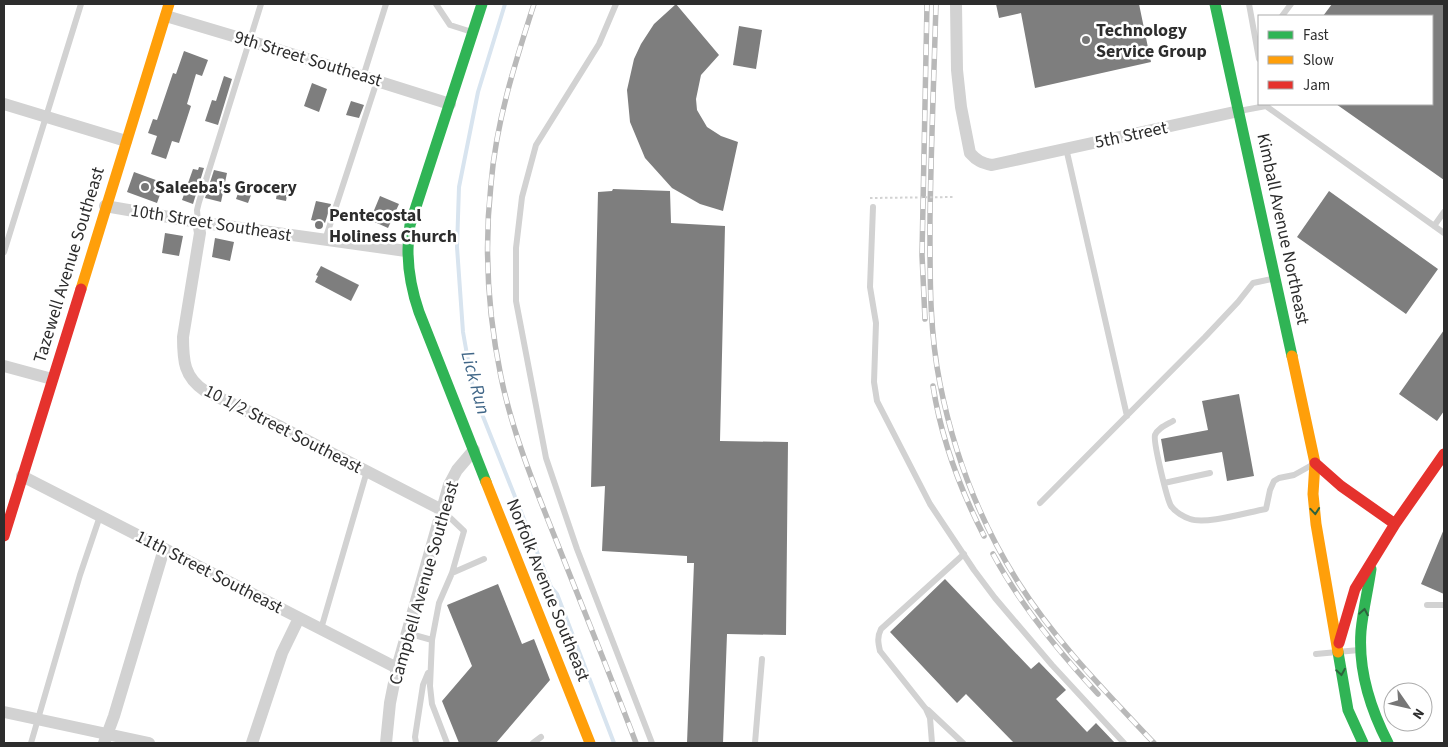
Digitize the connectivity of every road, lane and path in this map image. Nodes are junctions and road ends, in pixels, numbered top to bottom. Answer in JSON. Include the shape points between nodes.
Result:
{"nodes":[{"id":1,"x":81,"y":4,"type":"edge"},
{"id":2,"x":261,"y":4,"type":"edge"},
{"id":3,"x":386,"y":4,"type":"edge"},
{"id":4,"x":436,"y":4,"type":"edge"},
{"id":5,"x":482,"y":4,"type":"edge"},
{"id":6,"x":616,"y":4,"type":"edge"},
{"id":7,"x":956,"y":4,"type":"edge"},
{"id":8,"x":1215,"y":4,"type":"edge"},
{"id":9,"x":1249,"y":4,"type":"edge"},
{"id":10,"x":1291,"y":4,"type":"edge"},
{"id":11,"x":168,"y":10,"type":"edge"},
{"id":12,"x":1283,"y":15,"type":"edge"},
{"id":13,"x":473,"y":32,"type":"junction"},
{"id":14,"x":250,"y":40,"type":"junction"},
{"id":15,"x":1258,"y":44,"type":"edge"},
{"id":16,"x":363,"y":77,"type":"junction"},
{"id":17,"x":377,"y":81,"type":"junction"},
{"id":18,"x":4,"y":104,"type":"edge"},
{"id":19,"x":450,"y":104,"type":"junction"},
{"id":20,"x":1266,"y":105,"type":"edge"},
{"id":21,"x":1239,"y":111,"type":"junction"},
{"id":22,"x":45,"y":117,"type":"junction"},
{"id":23,"x":126,"y":141,"type":"junction"},
{"id":24,"x":1066,"y":148,"type":"junction"},
{"id":25,"x":954,"y":197,"type":"dead end"},
{"id":26,"x":870,"y":198,"type":"dead end"},
{"id":27,"x":106,"y":206,"type":"junction"},
{"id":28,"x":872,"y":207,"type":"dead end"},
{"id":29,"x":1444,"y":212,"type":"edge"},
{"id":30,"x":198,"y":222,"type":"junction"},
{"id":31,"x":1434,"y":226,"type":"junction"},
{"id":32,"x":1444,"y":233,"type":"edge"},
{"id":33,"x":325,"y":240,"type":"junction"},
{"id":34,"x":406,"y":251,"type":"junction"},
{"id":35,"x":4,"y":252,"type":"edge"},
{"id":36,"x":1276,"y":278,"type":"junction"},
{"id":37,"x":4,"y":366,"type":"edge"},
{"id":38,"x":52,"y":379,"type":"junction"},
{"id":39,"x":1127,"y":416,"type":"junction"},
{"id":40,"x":1173,"y":422,"type":"dead end"},
{"id":41,"x":474,"y":450,"type":"junction"},
{"id":42,"x":1444,"y":454,"type":"edge"},
{"id":43,"x":1315,"y":463,"type":"junction"},
{"id":44,"x":367,"y":471,"type":"junction"},
{"id":45,"x":1210,"y":473,"type":"dead end"},
{"id":46,"x":22,"y":476,"type":"junction"},
{"id":47,"x":1164,"y":483,"type":"junction"},
{"id":48,"x":1040,"y":503,"type":"dead end"},
{"id":49,"x":442,"y":510,"type":"junction"},
{"id":50,"x":100,"y":516,"type":"junction"},
{"id":51,"x":1395,"y":524,"type":"junction"},
{"id":52,"x":4,"y":536,"type":"edge"},
{"id":53,"x":164,"y":549,"type":"junction"},
{"id":54,"x":964,"y":554,"type":"junction"},
{"id":55,"x":484,"y":559,"type":"dead end"},
{"id":56,"x":1372,"y":562,"type":"junction"},
{"id":57,"x":452,"y":573,"type":"junction"},
{"id":58,"x":1427,"y":605,"type":"dead end"},
{"id":59,"x":1444,"y":605,"type":"edge"},
{"id":60,"x":299,"y":618,"type":"junction"},
{"id":61,"x":321,"y":629,"type":"junction"},
{"id":62,"x":407,"y":633,"type":"junction"},
{"id":63,"x":432,"y":640,"type":"junction"},
{"id":64,"x":1361,"y":650,"type":"junction"},
{"id":65,"x":1338,"y":652,"type":"junction"},
{"id":66,"x":1316,"y":654,"type":"dead end"},
{"id":67,"x":762,"y":659,"type":"dead end"},
{"id":68,"x":431,"y":667,"type":"junction"},
{"id":69,"x":397,"y":668,"type":"junction"},
{"id":70,"x":923,"y":706,"type":"junction"},
{"id":71,"x":4,"y":712,"type":"edge"},
{"id":72,"x":38,"y":721,"type":"junction"},
{"id":73,"x":581,"y":722,"type":"junction"},
{"id":74,"x":541,"y":737,"type":"dead end"},
{"id":75,"x":106,"y":739,"type":"edge"},
{"id":76,"x":31,"y":743,"type":"edge"},
{"id":77,"x":149,"y":743,"type":"edge"},
{"id":78,"x":252,"y":743,"type":"edge"},
{"id":79,"x":386,"y":743,"type":"edge"},
{"id":80,"x":416,"y":743,"type":"edge"},
{"id":81,"x":447,"y":743,"type":"edge"},
{"id":82,"x":533,"y":743,"type":"edge"},
{"id":83,"x":576,"y":743,"type":"edge"},
{"id":84,"x":590,"y":743,"type":"edge"},
{"id":85,"x":652,"y":743,"type":"edge"},
{"id":86,"x":755,"y":743,"type":"edge"},
{"id":87,"x":932,"y":743,"type":"edge"},
{"id":88,"x":962,"y":743,"type":"edge"},
{"id":89,"x":1124,"y":743,"type":"edge"},
{"id":90,"x":1363,"y":743,"type":"edge"},
{"id":91,"x":1388,"y":743,"type":"edge"}],
"edges":[{"from":1,"to":22,"type":"lane"},
{"from":2,"to":14,"type":"lane"},
{"from":3,"to":16,"type":"lane"},
{"from":4,"to":13,"type":"lane","via":[[450,25]]},
{"from":5,"to":13,"type":"street"},
{"from":6,"to":85,"type":"lane","via":[[599,44],[536,145],[522,196],[516,248],[516,301],[546,458],[577,549]]},
{"from":7,"to":24,"type":"street","name":"5th Street","via":[[956,70],[970,153],[982,163],[992,165]]},
{"from":8,"to":21,"type":"street","name":"Kimball Avenue Northeast"},
{"from":9,"to":15,"type":"lane"},
{"from":10,"to":12,"type":"lane"},
{"from":11,"to":14,"type":"street","name":"9th Street Southeast"},
{"from":11,"to":23,"type":"street","name":"Tazewell Avenue Southeast"},
{"from":13,"to":19,"type":"street"},
{"from":14,"to":16,"type":"street","name":"9th Street Southeast"},
{"from":14,"to":30,"type":"lane","via":[[198,202]]},
{"from":16,"to":17,"type":"street","name":"9th Street Southeast"},
{"from":17,"to":19,"type":"street","name":"9th Street Southeast"},
{"from":17,"to":33,"type":"lane"},
{"from":18,"to":22,"type":"street"},
{"from":19,"to":34,"type":"street","via":[[410,225]]},
{"from":20,"to":21,"type":"lane"},
{"from":20,"to":31,"type":"lane"},
{"from":21,"to":24,"type":"street","name":"5th Street"},
{"from":21,"to":36,"type":"street","name":"Kimball Avenue Northeast"},
{"from":22,"to":23,"type":"street"},
{"from":22,"to":35,"type":"lane"},
{"from":23,"to":27,"type":"street","name":"Tazewell Avenue Southeast"},
{"from":24,"to":39,"type":"lane"},
{"from":25,"to":26,"type":"path","bridge":true},
{"from":27,"to":30,"type":"street","name":"10th Street Southeast"},
{"from":27,"to":38,"type":"street","name":"Tazewell Avenue Southeast"},
{"from":28,"to":54,"type":"lane","via":[[870,287],[876,323],[874,382],[878,401],[930,504]]},
{"from":29,"to":31,"type":"lane"},
{"from":30,"to":33,"type":"street","name":"10th Street Southeast"},
{"from":30,"to":44,"type":"street","name":"10 1/2 Street Southeast","via":[[200,233],[183,337],[183,354],[190,378],[205,391]]},
{"from":31,"to":32,"type":"lane"},
{"from":33,"to":34,"type":"street","name":"10th Street Southeast"},
{"from":34,"to":41,"type":"street","via":[[410,286]]},
{"from":36,"to":39,"type":"lane","via":[[1253,283]]},
{"from":36,"to":43,"type":"street","name":"Kimball Avenue Northeast"},
{"from":37,"to":38,"type":"street"},
{"from":38,"to":46,"type":"street","name":"Tazewell Avenue Southeast"},
{"from":39,"to":48,"type":"lane"},
{"from":40,"to":47,"type":"lane","via":[[1158,430],[1154,437]]},
{"from":41,"to":49,"type":"street","name":"Campbell Avenue Southeast","via":[[449,485]]},
{"from":41,"to":73,"type":"street","name":"Norfolk Avenue Southeast"},
{"from":42,"to":51,"type":"street"},
{"from":43,"to":47,"type":"lane","via":[[1294,475],[1274,481],[1266,509],[1203,521],[1187,518],[1171,507]]},
{"from":43,"to":51,"type":"street","via":[[1341,486]]},
{"from":43,"to":65,"type":"street","name":"Kimball Avenue Northeast","one_way":true,"via":[[1313,494],[1316,524]]},
{"from":44,"to":49,"type":"street","name":"10 1/2 Street Southeast"},
{"from":44,"to":61,"type":"lane"},
{"from":45,"to":47,"type":"lane"},
{"from":46,"to":50,"type":"street","name":"11th Street Southeast"},
{"from":46,"to":52,"type":"street","name":"Tazewell Avenue Southeast"},
{"from":49,"to":57,"type":"lane","via":[[464,532]]},
{"from":49,"to":62,"type":"street","name":"Campbell Avenue Southeast"},
{"from":50,"to":53,"type":"street","name":"11th Street Southeast"},
{"from":50,"to":72,"type":"lane"},
{"from":51,"to":56,"type":"street"},
{"from":53,"to":60,"type":"street","name":"11th Street Southeast"},
{"from":53,"to":75,"type":"street"},
{"from":54,"to":70,"type":"lane","via":[[878,635],[880,650]]},
{"from":54,"to":89,"type":"lane","via":[[1001,606]]},
{"from":55,"to":57,"type":"lane"},
{"from":64,"to":56,"type":"street","one_way":true},
{"from":56,"to":65,"type":"street","via":[[1354,589]]},
{"from":57,"to":63,"type":"lane","via":[[439,603]]},
{"from":58,"to":59,"type":"lane"},
{"from":60,"to":61,"type":"street","name":"11th Street Southeast"},
{"from":60,"to":78,"type":"street","via":[[282,653]]},
{"from":61,"to":69,"type":"street","name":"11th Street Southeast"},
{"from":62,"to":63,"type":"lane"},
{"from":62,"to":69,"type":"street","name":"Campbell Avenue Southeast"},
{"from":63,"to":68,"type":"lane"},
{"from":64,"to":65,"type":"lane"},
{"from":64,"to":91,"type":"street","via":[[1370,705]]},
{"from":65,"to":66,"type":"lane"},
{"from":65,"to":90,"type":"street","name":"Kimball Avenue Northeast","one_way":true,"via":[[1348,710]]},
{"from":67,"to":86,"type":"lane"},
{"from":68,"to":80,"type":"lane","via":[[423,686]]},
{"from":68,"to":81,"type":"lane","via":[[432,704]]},
{"from":69,"to":79,"type":"street","name":"Campbell Avenue Southeast"},
{"from":70,"to":87,"type":"lane","via":[[930,718]]},
{"from":70,"to":88,"type":"lane"},
{"from":71,"to":72,"type":"street"},
{"from":72,"to":75,"type":"street"},
{"from":72,"to":76,"type":"lane"},
{"from":73,"to":83,"type":"street"},
{"from":73,"to":84,"type":"street","name":"Norfolk Avenue Southeast"},
{"from":74,"to":82,"type":"lane"},
{"from":75,"to":77,"type":"street"}]}
